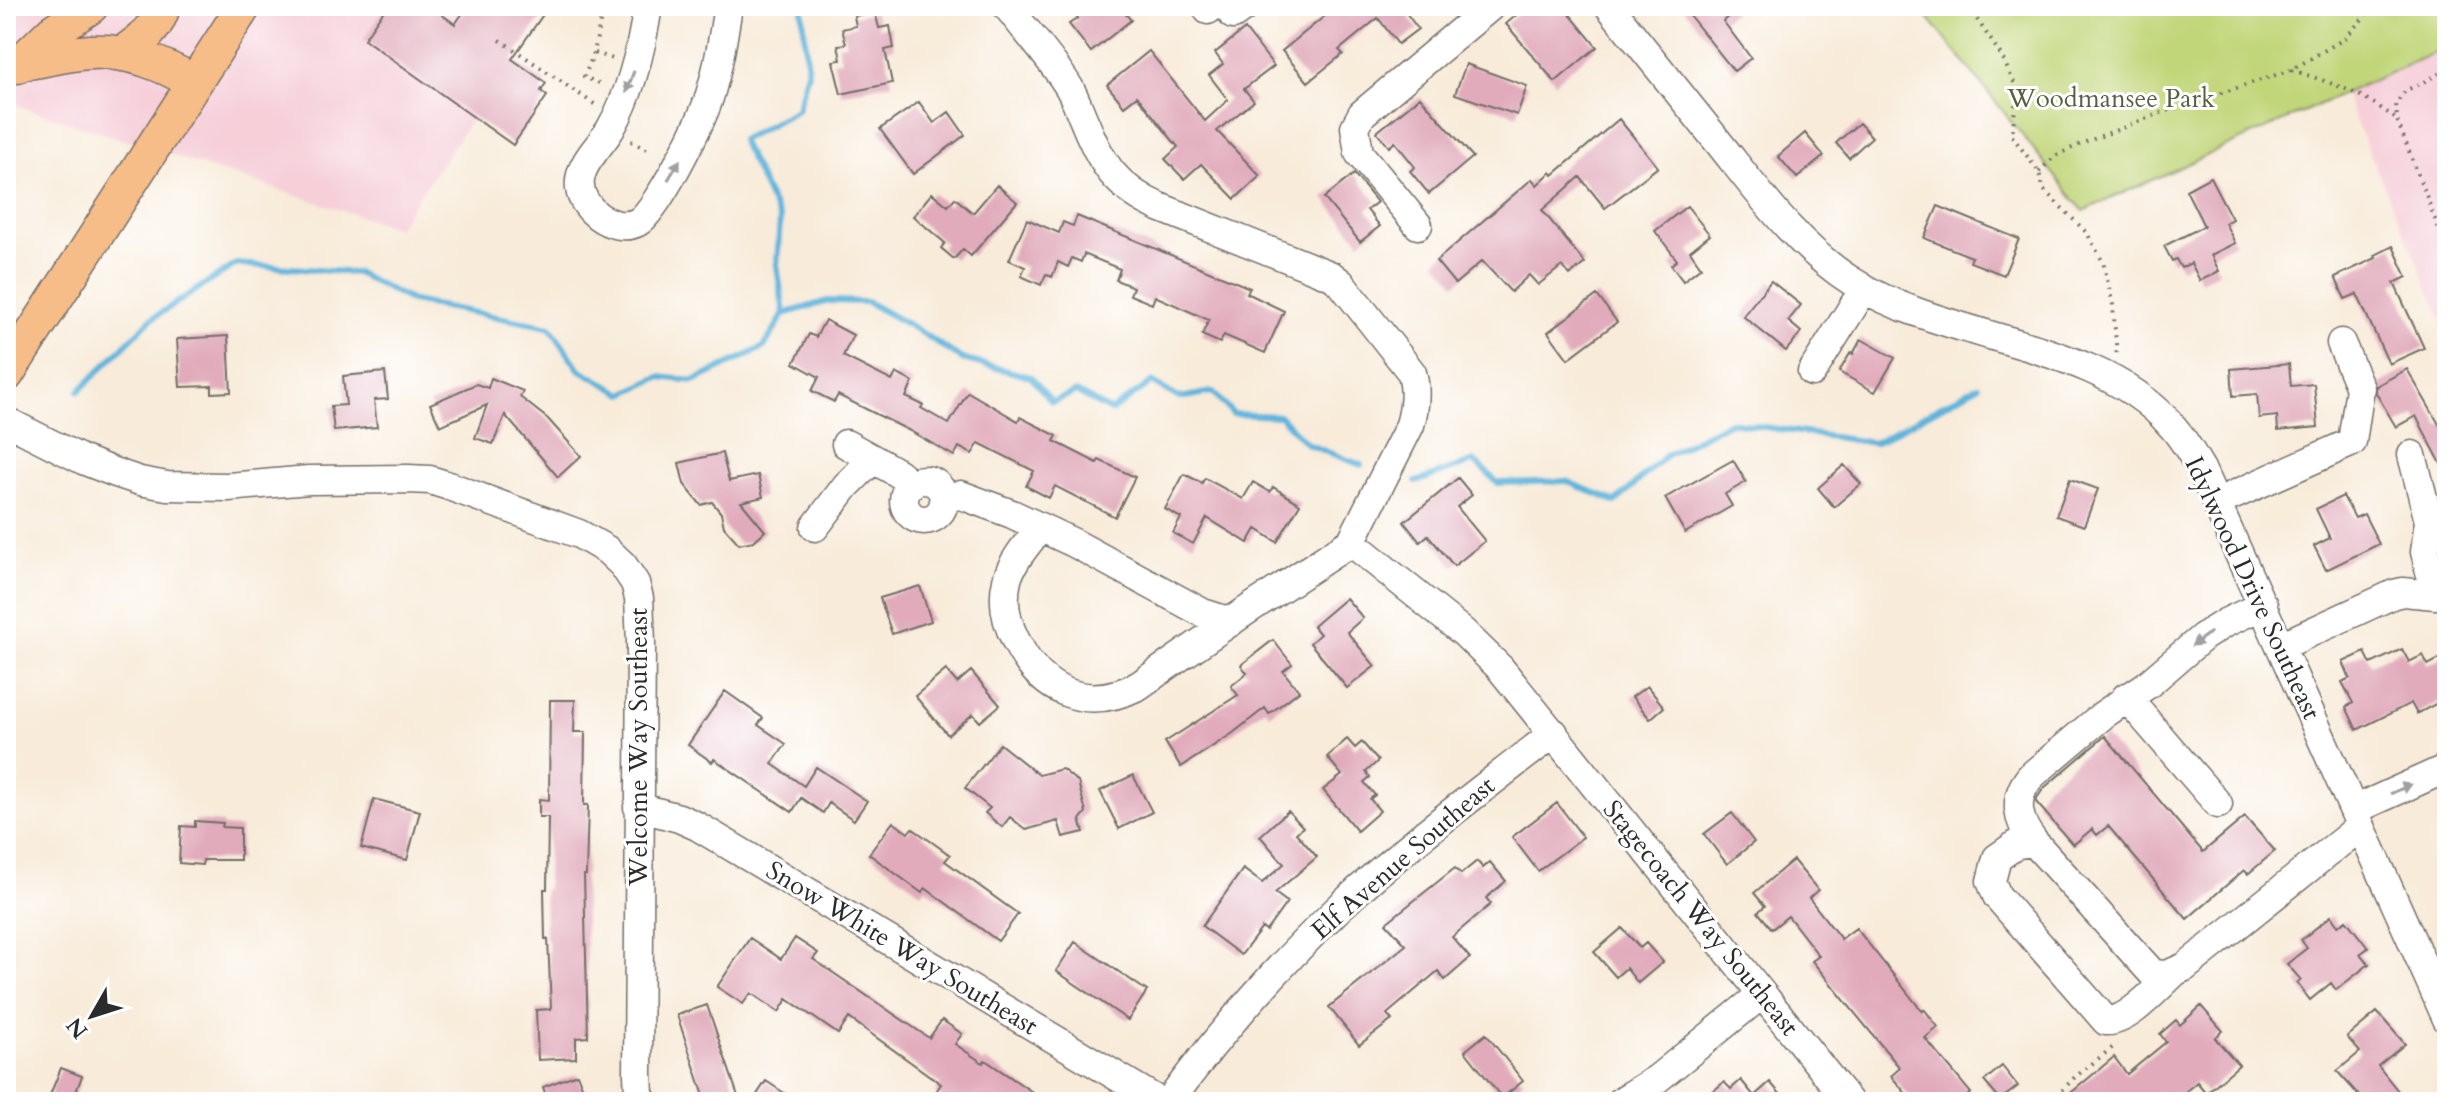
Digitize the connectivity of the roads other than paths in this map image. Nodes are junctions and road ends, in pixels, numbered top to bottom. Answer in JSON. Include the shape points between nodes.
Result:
{"nodes":[{"id":1,"x":91,"y":6,"type":"edge"},
{"id":2,"x":163,"y":6,"type":"edge"},
{"id":3,"x":244,"y":6,"type":"edge"},
{"id":4,"x":648,"y":6,"type":"edge"},
{"id":5,"x":728,"y":6,"type":"edge"},
{"id":6,"x":1007,"y":6,"type":"edge"},
{"id":7,"x":1491,"y":6,"type":"edge"},
{"id":8,"x":1609,"y":6,"type":"edge"},
{"id":9,"x":122,"y":54,"type":"junction"},
{"id":10,"x":14,"y":68,"type":"edge"},
{"id":11,"x":194,"y":82,"type":"junction"},
{"id":12,"x":1418,"y":225,"type":"dead end"},
{"id":13,"x":1864,"y":289,"type":"junction"},
{"id":14,"x":2341,"y":343,"type":"dead end"},
{"id":15,"x":1812,"y":372,"type":"dead end"},
{"id":16,"x":6,"y":375,"type":"edge"},
{"id":17,"x":6,"y":421,"type":"edge"},
{"id":18,"x":846,"y":444,"type":"dead end"},
{"id":19,"x":2412,"y":455,"type":"dead end"},
{"id":20,"x":873,"y":459,"type":"junction"},
{"id":21,"x":2216,"y":503,"type":"junction"},
{"id":22,"x":815,"y":527,"type":"dead end"},
{"id":23,"x":1040,"y":528,"type":"junction"},
{"id":24,"x":1351,"y":542,"type":"junction"},
{"id":25,"x":2263,"y":605,"type":"junction"},
{"id":26,"x":1231,"y":622,"type":"junction"},
{"id":27,"x":2281,"y":646,"type":"junction"},
{"id":28,"x":2136,"y":691,"type":"junction"},
{"id":29,"x":1554,"y":733,"type":"junction"},
{"id":30,"x":2447,"y":768,"type":"edge"},
{"id":31,"x":2218,"y":804,"type":"dead end"},
{"id":32,"x":638,"y":807,"type":"junction"},
{"id":33,"x":2358,"y":818,"type":"junction"},
{"id":34,"x":2034,"y":842,"type":"junction"},
{"id":35,"x":2176,"y":971,"type":"junction"},
{"id":36,"x":1762,"y":994,"type":"junction"},
{"id":37,"x":2446,"y":1016,"type":"edge"},
{"id":38,"x":643,"y":1102,"type":"edge"},
{"id":39,"x":1160,"y":1102,"type":"edge"},
{"id":40,"x":1169,"y":1102,"type":"edge"},
{"id":41,"x":1620,"y":1102,"type":"edge"},
{"id":42,"x":1849,"y":1102,"type":"edge"}],
"edges":[{"from":1,"to":10,"type":"main road","via":[[52,32]]},
{"from":2,"to":9,"type":"main road","via":[[156,26]]},
{"from":3,"to":11,"type":"main road"},
{"from":4,"to":5,"type":"street","one_way":true,"via":[[623,130],[580,178],[586,205],[617,225],[641,220],[696,130],[721,56]]},
{"from":6,"to":24,"type":"street","via":[[1063,78],[1097,152],[1122,185],[1159,207],[1332,276],[1412,373],[1416,386],[1410,425]]},
{"from":7,"to":12,"type":"street","via":[[1362,114],[1355,127],[1359,153]]},
{"from":8,"to":13,"type":"street","name":"Idylwood Drive Southeast","via":[[1776,214],[1822,259]]},
{"from":9,"to":10,"type":"main road","via":[[90,52]]},
{"from":9,"to":11,"type":"main road","via":[[161,64]]},
{"from":11,"to":16,"type":"main road"},
{"from":13,"to":15,"type":"street"},
{"from":13,"to":21,"type":"street","name":"Idylwood Drive Southeast","via":[[1897,305],[2058,358],[2136,393],[2185,442]]},
{"from":14,"to":21,"type":"street","via":[[2360,388],[2352,442]]},
{"from":17,"to":32,"type":"street","name":"Welcome Way Southeast","via":[[105,469],[167,486],[430,480],[579,534],[607,550],[635,583],[639,598]]},
{"from":18,"to":20,"type":"street"},
{"from":19,"to":27,"type":"street","via":[[2429,521],[2425,552],[2436,595],[2394,594]]},
{"from":20,"to":22,"type":"street"},
{"from":20,"to":23,"type":"street","via":[[911,484],[934,482],[944,498],[961,495]]},
{"from":21,"to":25,"type":"street","name":"Idylwood Drive Southeast"},
{"from":23,"to":26,"type":"street","via":[[1203,613]]},
{"from":23,"to":26,"type":"street","via":[[1008,577],[1006,614],[1022,653],[1045,681],[1060,690],[1087,698],[1121,694]]},
{"from":24,"to":26,"type":"street"},
{"from":24,"to":29,"type":"street","name":"Stagecoach Way Southeast","via":[[1483,650]]},
{"from":25,"to":27,"type":"street","name":"Idylwood Drive Southeast"},
{"from":25,"to":28,"type":"street","one_way":true,"via":[[2203,637]]},
{"from":27,"to":33,"type":"street","name":"Idylwood Drive Southeast"},
{"from":28,"to":31,"type":"street"},
{"from":28,"to":34,"type":"street","via":[[2023,785],[2020,820]]},
{"from":29,"to":36,"type":"street","name":"Stagecoach Way Southeast"},
{"from":29,"to":40,"type":"street","name":"Elf Avenue Southeast","via":[[1341,906],[1245,1005]]},
{"from":33,"to":30,"type":"street","one_way":true},
{"from":32,"to":38,"type":"street","name":"Welcome Way Southeast","via":[[638,1075]]},
{"from":32,"to":39,"type":"street","name":"Snow White Way Southeast","via":[[697,826]]},
{"from":33,"to":35,"type":"street","via":[[2306,870]]},
{"from":33,"to":37,"type":"street","name":"Idylwood Drive Southeast"},
{"from":34,"to":35,"type":"street","via":[[2153,974]]},
{"from":34,"to":35,"type":"street","via":[[2017,844],[1997,858],[1991,881],[1997,896],[2106,1021],[2127,1015]]},
{"from":36,"to":41,"type":"street","via":[[1657,1079]]},
{"from":36,"to":42,"type":"street","name":"Stagecoach Way Southeast"}]}
